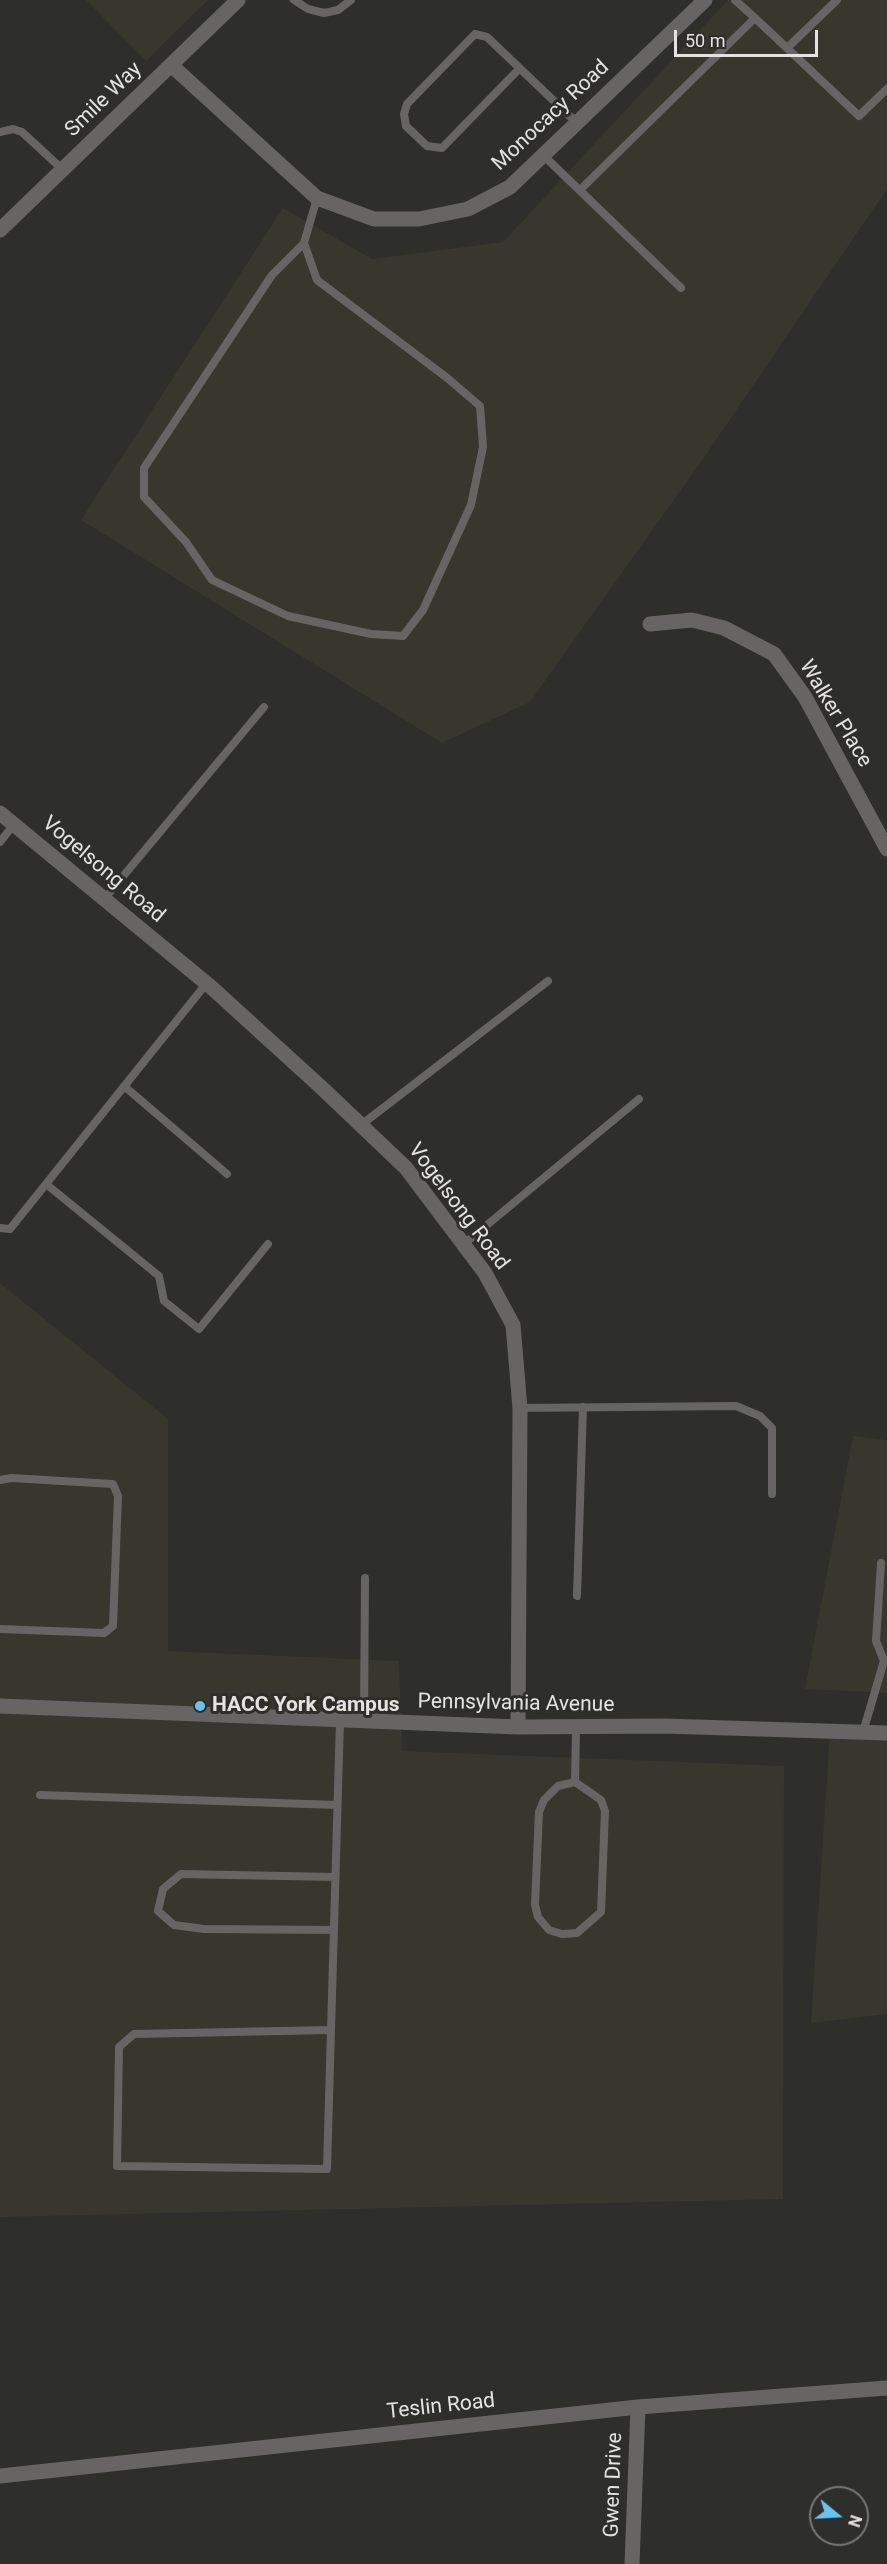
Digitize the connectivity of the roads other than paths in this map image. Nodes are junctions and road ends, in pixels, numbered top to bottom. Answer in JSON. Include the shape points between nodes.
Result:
{"nodes":[{"id":1,"x":238,"y":0,"type":"edge"},
{"id":2,"x":294,"y":0,"type":"edge"},
{"id":3,"x":351,"y":0,"type":"edge"},
{"id":4,"x":705,"y":0,"type":"edge"},
{"id":5,"x":735,"y":0,"type":"edge"},
{"id":6,"x":837,"y":0,"type":"edge"},
{"id":7,"x":755,"y":18,"type":"junction"},
{"id":8,"x":787,"y":48,"type":"junction"},
{"id":9,"x":171,"y":65,"type":"junction"},
{"id":10,"x":519,"y":69,"type":"junction"},
{"id":11,"x":887,"y":89,"type":"edge"},
{"id":12,"x":576,"y":123,"type":"junction"},
{"id":13,"x":0,"y":132,"type":"edge"},
{"id":14,"x":543,"y":155,"type":"junction"},
{"id":15,"x":62,"y":170,"type":"junction"},
{"id":16,"x":580,"y":190,"type":"junction"},
{"id":17,"x":317,"y":198,"type":"junction"},
{"id":18,"x":0,"y":230,"type":"edge"},
{"id":19,"x":304,"y":243,"type":"junction"},
{"id":20,"x":681,"y":288,"type":"dead end"},
{"id":21,"x":650,"y":624,"type":"dead end"},
{"id":22,"x":264,"y":706,"type":"dead end"},
{"id":23,"x":0,"y":813,"type":"edge"},
{"id":24,"x":14,"y":824,"type":"junction"},
{"id":25,"x":0,"y":842,"type":"edge"},
{"id":26,"x":887,"y":849,"type":"edge"},
{"id":27,"x":105,"y":898,"type":"junction"},
{"id":28,"x":548,"y":981,"type":"dead end"},
{"id":29,"x":206,"y":984,"type":"junction"},
{"id":30,"x":124,"y":1086,"type":"junction"},
{"id":31,"x":639,"y":1099,"type":"dead end"},
{"id":32,"x":362,"y":1125,"type":"junction"},
{"id":33,"x":227,"y":1174,"type":"dead end"},
{"id":34,"x":46,"y":1184,"type":"junction"},
{"id":35,"x":0,"y":1228,"type":"edge"},
{"id":36,"x":268,"y":1244,"type":"dead end"},
{"id":37,"x":464,"y":1244,"type":"junction"},
{"id":38,"x":583,"y":1407,"type":"junction"},
{"id":39,"x":520,"y":1408,"type":"junction"},
{"id":40,"x":0,"y":1480,"type":"edge"},
{"id":41,"x":772,"y":1494,"type":"dead end"},
{"id":42,"x":881,"y":1563,"type":"dead end"},
{"id":43,"x":365,"y":1578,"type":"dead end"},
{"id":44,"x":577,"y":1596,"type":"dead end"},
{"id":45,"x":0,"y":1629,"type":"edge"},
{"id":46,"x":886,"y":1661,"type":"edge"},
{"id":47,"x":0,"y":1706,"type":"edge"},
{"id":48,"x":340,"y":1720,"type":"junction"},
{"id":49,"x":364,"y":1721,"type":"junction"},
{"id":50,"x":518,"y":1727,"type":"junction"},
{"id":51,"x":576,"y":1728,"type":"junction"},
{"id":52,"x":863,"y":1732,"type":"junction"},
{"id":53,"x":887,"y":1733,"type":"edge"},
{"id":54,"x":574,"y":1782,"type":"junction"},
{"id":55,"x":40,"y":1795,"type":"dead end"},
{"id":56,"x":337,"y":1805,"type":"junction"},
{"id":57,"x":335,"y":1877,"type":"junction"},
{"id":58,"x":334,"y":1930,"type":"junction"},
{"id":59,"x":331,"y":2030,"type":"junction"},
{"id":60,"x":887,"y":2388,"type":"edge"},
{"id":61,"x":638,"y":2407,"type":"junction"},
{"id":62,"x":0,"y":2476,"type":"edge"},
{"id":63,"x":632,"y":2564,"type":"edge"}],
"edges":[{"from":1,"to":9,"type":"street","name":"Smile Way"},
{"from":2,"to":3,"type":"lane","via":[[324,13],[338,10]]},
{"from":4,"to":12,"type":"street","name":"Monocacy Road"},
{"from":5,"to":7,"type":"lane"},
{"from":6,"to":8,"type":"lane"},
{"from":7,"to":8,"type":"lane"},
{"from":7,"to":16,"type":"lane"},
{"from":8,"to":11,"type":"lane","via":[[859,116]]},
{"from":9,"to":15,"type":"street","name":"Smile Way"},
{"from":9,"to":17,"type":"street","name":"Monocacy Road"},
{"from":10,"to":10,"type":"lane","via":[[487,37],[475,34],[407,104],[406,126],[428,146],[442,148]]},
{"from":10,"to":12,"type":"lane"},
{"from":12,"to":14,"type":"street","name":"Monocacy Road"},
{"from":13,"to":15,"type":"lane","via":[[22,132]]},
{"from":14,"to":16,"type":"lane"},
{"from":14,"to":17,"type":"street","name":"Monocacy Road","via":[[510,187],[468,209],[419,219],[374,219]]},
{"from":15,"to":18,"type":"street","name":"Smile Way"},
{"from":16,"to":20,"type":"lane"},
{"from":17,"to":19,"type":"lane"},
{"from":19,"to":19,"type":"lane","via":[[272,274],[144,468],[144,497],[186,542],[212,580],[288,616],[371,634],[403,636],[423,610],[471,505],[483,447],[480,406],[317,280]]},
{"from":21,"to":26,"type":"street","name":"Walker Place","via":[[692,620],[733,632],[774,654],[805,697]]},
{"from":22,"to":27,"type":"lane"},
{"from":23,"to":24,"type":"street","name":"Vogelsong Road"},
{"from":24,"to":25,"type":"lane"},
{"from":24,"to":27,"type":"street","name":"Vogelsong Road"},
{"from":27,"to":29,"type":"street","name":"Vogelsong Road"},
{"from":28,"to":32,"type":"lane"},
{"from":29,"to":30,"type":"lane"},
{"from":29,"to":32,"type":"street","name":"Vogelsong Road"},
{"from":30,"to":33,"type":"lane"},
{"from":30,"to":34,"type":"lane"},
{"from":31,"to":37,"type":"lane"},
{"from":32,"to":37,"type":"street","name":"Vogelsong Road","via":[[406,1168]]},
{"from":34,"to":35,"type":"lane","via":[[10,1229]]},
{"from":34,"to":36,"type":"lane","via":[[159,1276],[164,1302],[199,1329]]},
{"from":37,"to":39,"type":"street","name":"Vogelsong Road","via":[[513,1325]]},
{"from":38,"to":39,"type":"lane"},
{"from":38,"to":41,"type":"lane","via":[[736,1407],[760,1416],[772,1428]]},
{"from":38,"to":44,"type":"lane"},
{"from":39,"to":50,"type":"street","name":"Vogelsong Road"},
{"from":40,"to":45,"type":"lane","via":[[113,1484],[118,1496],[113,1626],[104,1633]]},
{"from":42,"to":46,"type":"lane","via":[[876,1641]]},
{"from":43,"to":49,"type":"lane"},
{"from":46,"to":52,"type":"lane"},
{"from":47,"to":48,"type":"street","name":"Pennsylvania Avenue"},
{"from":48,"to":49,"type":"street","name":"Pennsylvania Avenue"},
{"from":48,"to":56,"type":"lane"},
{"from":49,"to":50,"type":"street","name":"Pennsylvania Avenue"},
{"from":50,"to":51,"type":"street","name":"Pennsylvania Avenue"},
{"from":51,"to":52,"type":"street","name":"Pennsylvania Avenue","via":[[664,1726]]},
{"from":51,"to":54,"type":"lane"},
{"from":52,"to":53,"type":"street","name":"Pennsylvania Avenue"},
{"from":54,"to":54,"type":"lane","via":[[601,1800],[605,1811],[601,1912],[577,1933],[562,1934],[549,1930],[538,1917],[535,1905],[539,1812],[544,1800],[558,1786]]},
{"from":55,"to":56,"type":"lane"},
{"from":56,"to":57,"type":"lane"},
{"from":57,"to":58,"type":"lane"},
{"from":57,"to":58,"type":"lane","via":[[181,1874],[163,1889],[159,1911],[174,1925],[204,1929]]},
{"from":58,"to":59,"type":"lane"},
{"from":59,"to":59,"type":"lane","via":[[327,2169],[117,2166],[120,2047],[134,2034]]},
{"from":60,"to":61,"type":"street","name":"Teslin Road"},
{"from":61,"to":62,"type":"street","name":"Teslin Road"},
{"from":61,"to":63,"type":"street","name":"Gwen Drive"}]}
